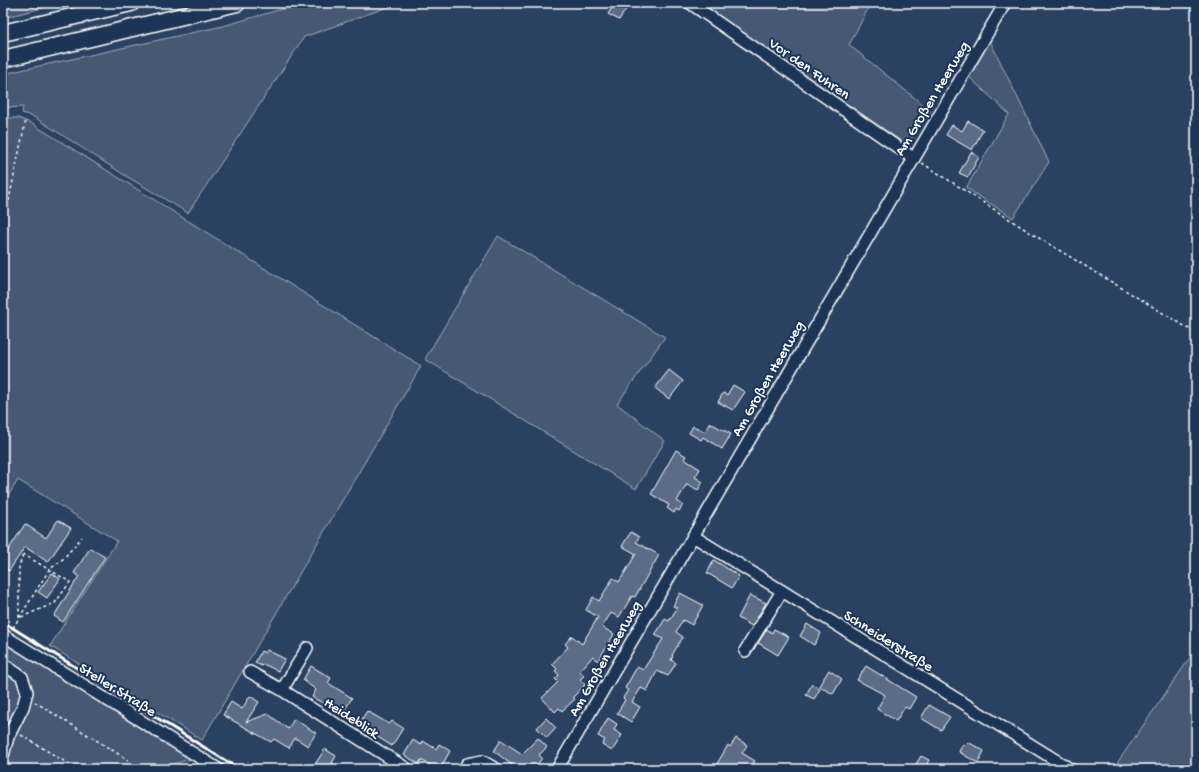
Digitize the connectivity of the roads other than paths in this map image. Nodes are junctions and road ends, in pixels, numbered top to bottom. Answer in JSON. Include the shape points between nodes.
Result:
{"nodes":[{"id":1,"x":132,"y":3,"type":"edge"},
{"id":2,"x":237,"y":3,"type":"edge"},
{"id":3,"x":690,"y":3,"type":"edge"},
{"id":4,"x":1005,"y":3,"type":"edge"},
{"id":5,"x":3,"y":33,"type":"edge"},
{"id":6,"x":3,"y":59,"type":"edge"},
{"id":7,"x":913,"y":158,"type":"junction"},
{"id":8,"x":693,"y":536,"type":"junction"},
{"id":9,"x":782,"y":591,"type":"junction"},
{"id":10,"x":4,"y":636,"type":"edge"},
{"id":11,"x":307,"y":648,"type":"dead end"},
{"id":12,"x":745,"y":651,"type":"dead end"},
{"id":13,"x":3,"y":664,"type":"edge"},
{"id":14,"x":250,"y":672,"type":"dead end"},
{"id":15,"x":282,"y":690,"type":"junction"},
{"id":16,"x":8,"y":735,"type":"edge"},
{"id":17,"x":3,"y":756,"type":"edge"},
{"id":18,"x":218,"y":769,"type":"edge"},
{"id":19,"x":407,"y":769,"type":"edge"},
{"id":20,"x":464,"y":769,"type":"edge"},
{"id":21,"x":496,"y":769,"type":"edge"},
{"id":22,"x":557,"y":769,"type":"edge"},
{"id":23,"x":1070,"y":769,"type":"edge"}],
"edges":[{"from":1,"to":5,"type":"highway"},
{"from":2,"to":6,"type":"highway"},
{"from":3,"to":7,"type":"street","name":"Vor den Fuhren"},
{"from":4,"to":7,"type":"street","name":"Am Großen Heerweg"},
{"from":7,"to":8,"type":"street","name":"Am Großen Heerweg"},
{"from":8,"to":9,"type":"street","name":"Schneiderstraße"},
{"from":8,"to":22,"type":"street","name":"Am Großen Heerweg"},
{"from":9,"to":12,"type":"street"},
{"from":9,"to":23,"type":"street","name":"Schneiderstraße"},
{"from":10,"to":18,"type":"street","name":"Steller Straße"},
{"from":11,"to":15,"type":"street"},
{"from":13,"to":16,"type":"street","via":[[22,677],[27,697]]},
{"from":14,"to":15,"type":"street","name":"Heideblick"},
{"from":15,"to":19,"type":"street","name":"Heideblick"},
{"from":16,"to":17,"type":"street"},
{"from":20,"to":21,"type":"street","via":[[467,764],[482,761]]}]}
